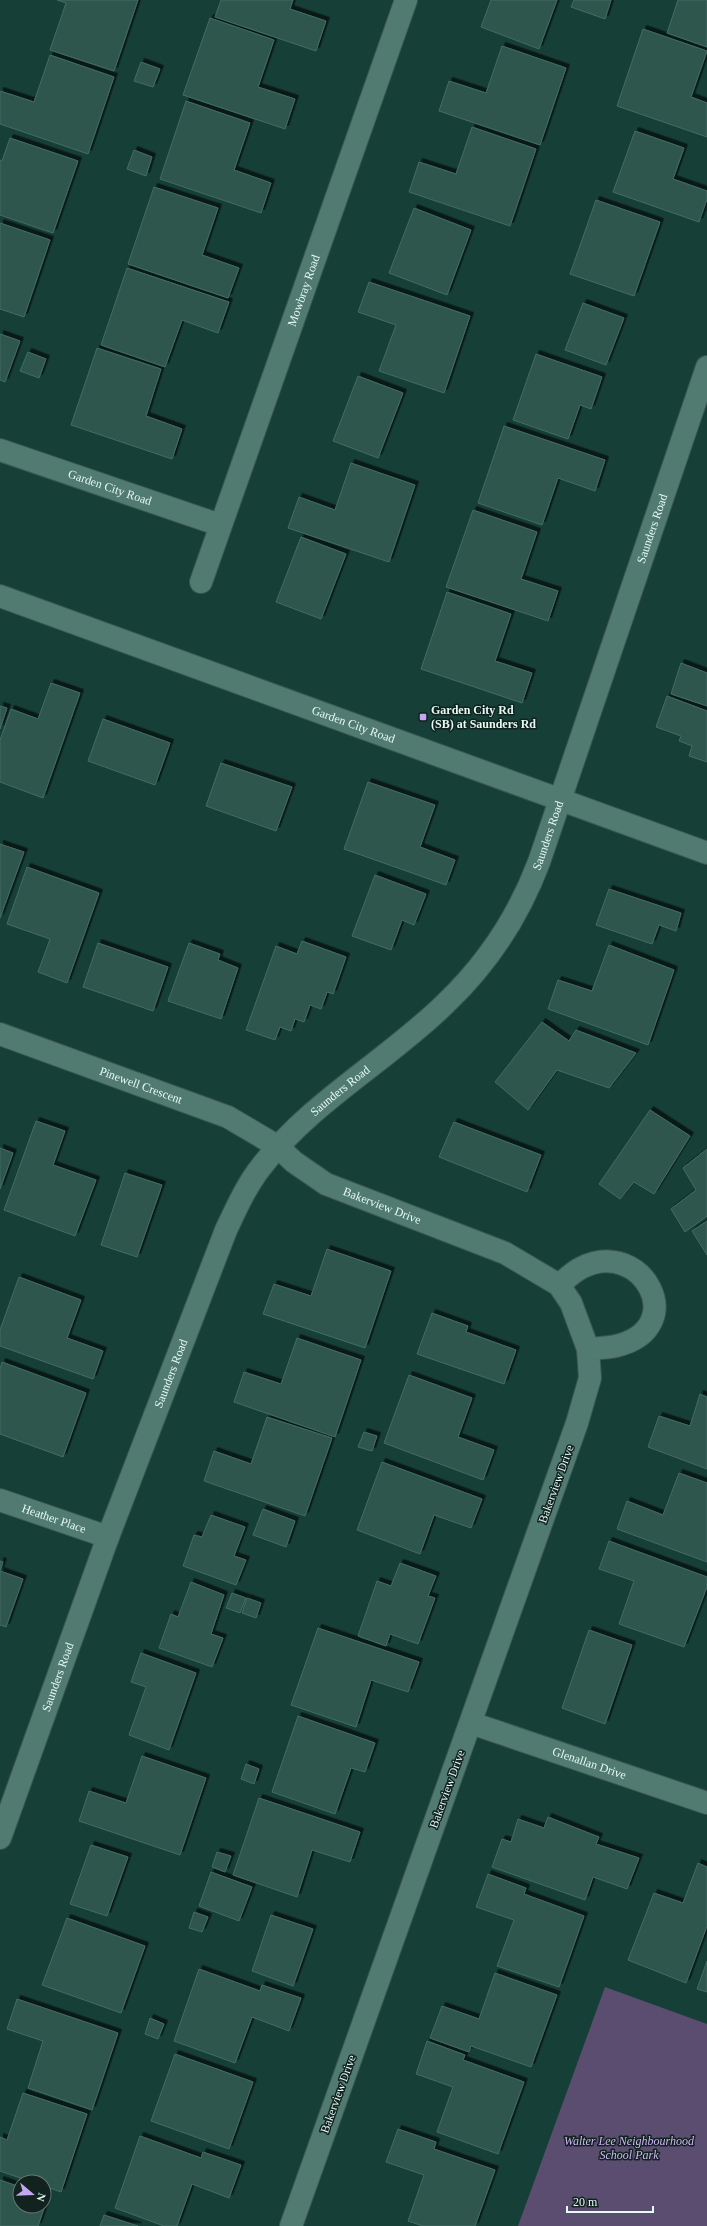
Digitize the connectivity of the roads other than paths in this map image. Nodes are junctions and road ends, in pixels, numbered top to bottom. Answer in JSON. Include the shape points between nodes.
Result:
{"nodes":[{"id":1,"x":406,"y":0,"type":"edge"},
{"id":2,"x":707,"y":367,"type":"edge"},
{"id":3,"x":0,"y":450,"type":"edge"},
{"id":4,"x":220,"y":525,"type":"junction"},
{"id":5,"x":201,"y":582,"type":"dead end"},
{"id":6,"x":0,"y":596,"type":"edge"},
{"id":7,"x":560,"y":799,"type":"junction"},
{"id":8,"x":707,"y":853,"type":"edge"},
{"id":9,"x":0,"y":1034,"type":"edge"},
{"id":10,"x":277,"y":1146,"type":"junction"},
{"id":11,"x":559,"y":1284,"type":"junction"},
{"id":12,"x":588,"y":1348,"type":"junction"},
{"id":13,"x":0,"y":1500,"type":"edge"},
{"id":14,"x":108,"y":1537,"type":"junction"},
{"id":15,"x":471,"y":1723,"type":"junction"},
{"id":16,"x":707,"y":1803,"type":"edge"},
{"id":17,"x":0,"y":1838,"type":"edge"},
{"id":18,"x":291,"y":2226,"type":"edge"}],
"edges":[{"from":1,"to":4,"type":"street","name":"Mowbray Road"},
{"from":2,"to":7,"type":"street","name":"Saunders Road"},
{"from":3,"to":4,"type":"street","name":"Garden City Road"},
{"from":4,"to":5,"type":"street","name":"Mowbray Road"},
{"from":6,"to":7,"type":"street","name":"Garden City Road"},
{"from":7,"to":8,"type":"street","name":"Garden City Road"},
{"from":7,"to":10,"type":"street","name":"Saunders Road","via":[[522,901],[500,939],[479,967],[446,1003],[410,1036],[343,1086]]},
{"from":9,"to":10,"type":"street","name":"Pinewell Crescent","via":[[228,1117]]},
{"from":10,"to":11,"type":"street","name":"Bakerview Drive","via":[[294,1162],[326,1184],[505,1253]]},
{"from":10,"to":14,"type":"street","name":"Saunders Road","via":[[240,1199],[226,1230]]},
{"from":11,"to":12,"type":"street","name":"Bakerview Drive","via":[[571,1303]]},
{"from":11,"to":12,"type":"street","via":[[582,1268],[603,1262],[616,1262],[644,1277],[653,1291],[655,1305],[652,1321],[641,1334],[615,1346]]},
{"from":12,"to":15,"type":"street","name":"Bakerview Drive","via":[[590,1378],[577,1423]]},
{"from":13,"to":14,"type":"street","name":"Heather Place"},
{"from":14,"to":17,"type":"street","name":"Saunders Road"},
{"from":15,"to":16,"type":"street","name":"Glenallan Drive"},
{"from":15,"to":18,"type":"street","name":"Bakerview Drive"}]}
